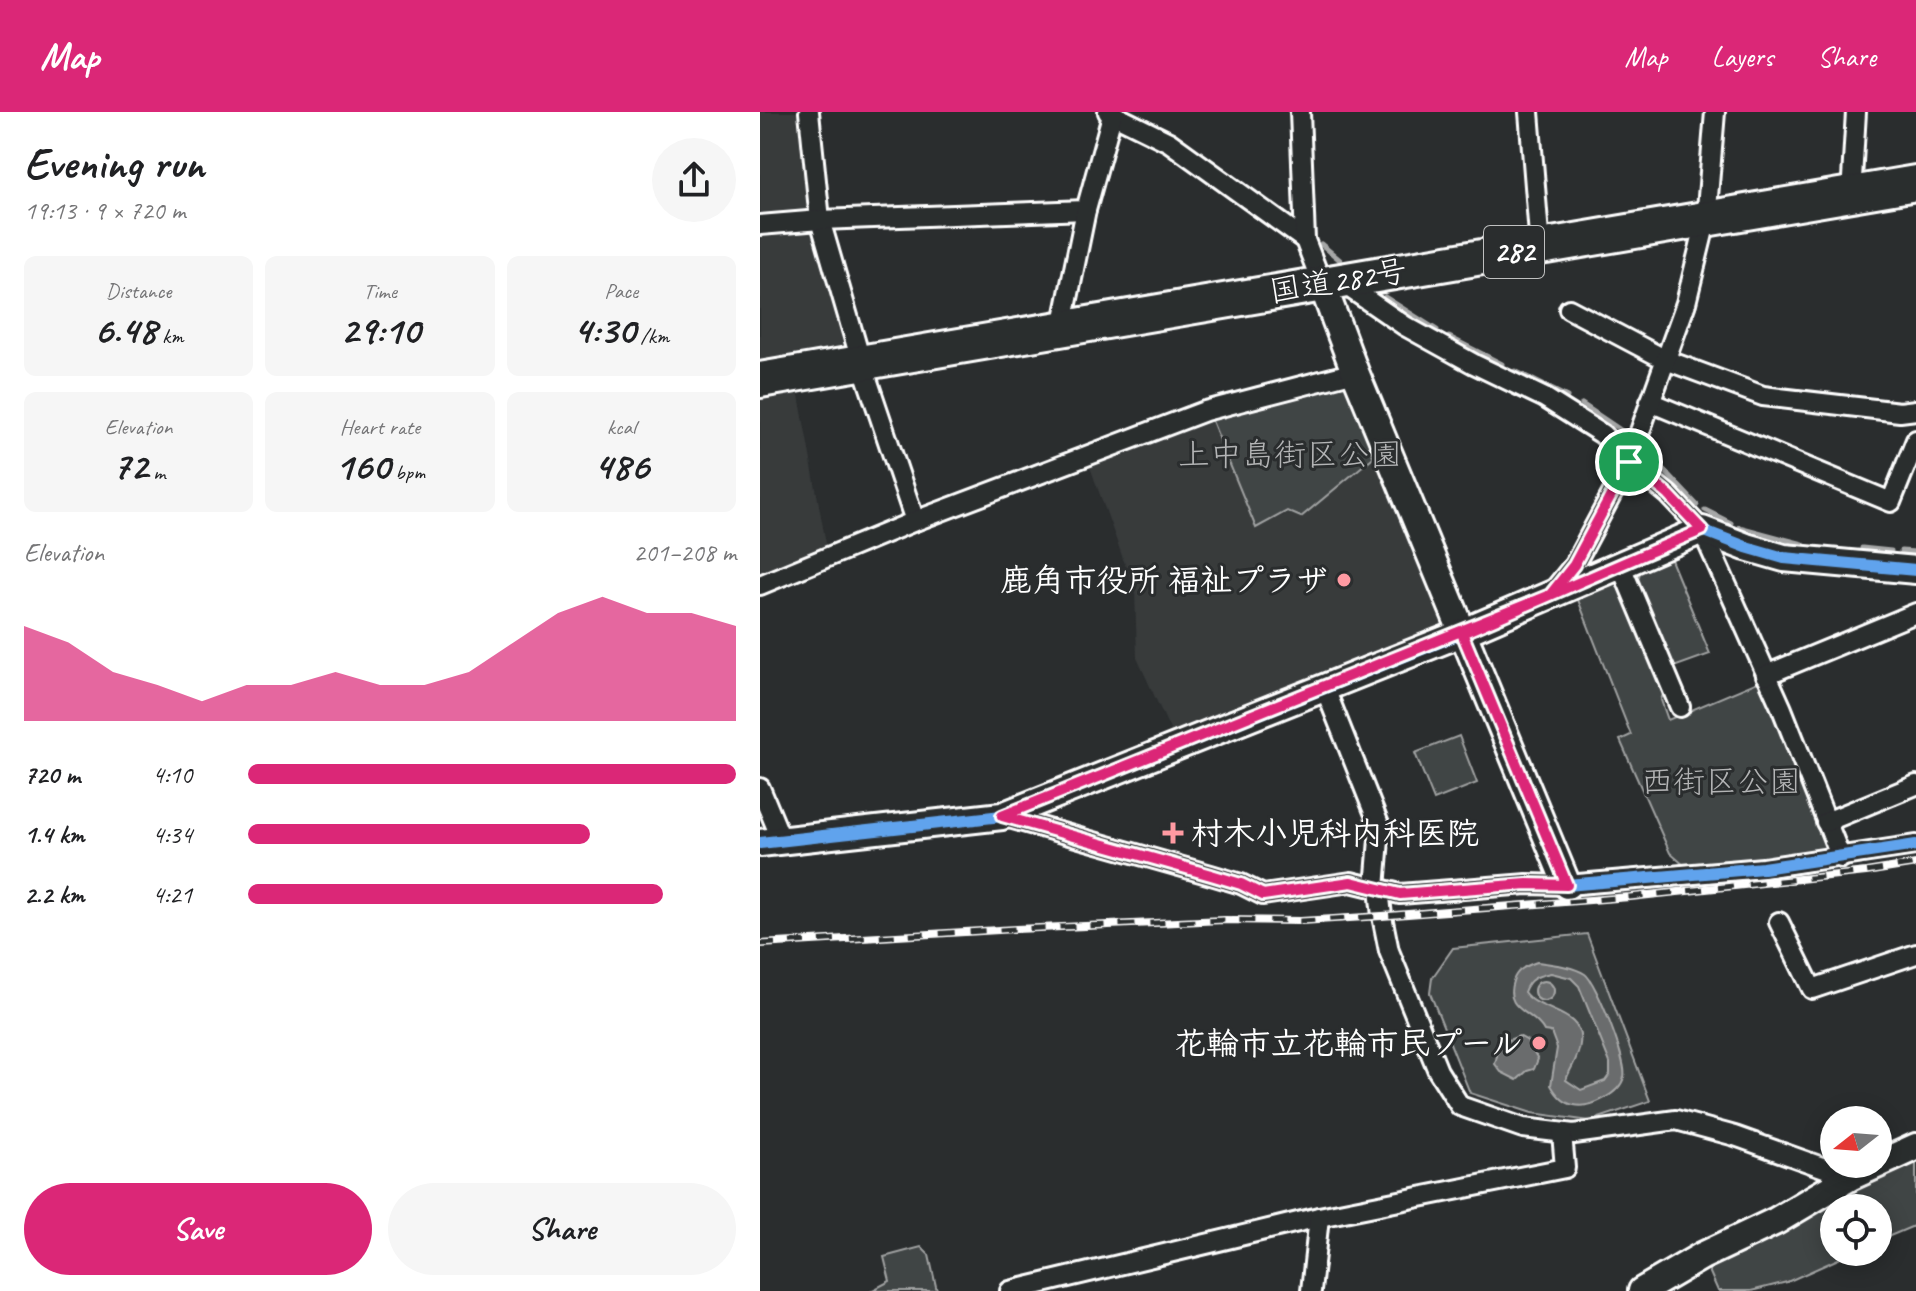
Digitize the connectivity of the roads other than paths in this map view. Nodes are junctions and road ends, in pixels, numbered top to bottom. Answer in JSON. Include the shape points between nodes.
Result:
{"nodes":[{"id":1,"x":809,"y":112,"type":"edge"},
{"id":2,"x":1300,"y":112,"type":"edge"},
{"id":3,"x":1715,"y":112,"type":"edge"},
{"id":4,"x":1856,"y":112,"type":"edge"},
{"id":5,"x":1111,"y":113,"type":"edge"},
{"id":6,"x":1530,"y":115,"type":"edge"},
{"id":7,"x":1916,"y":183,"type":"edge"},
{"id":8,"x":1851,"y":195,"type":"junction"},
{"id":9,"x":1086,"y":210,"type":"junction"},
{"id":10,"x":820,"y":220,"type":"junction"},
{"id":11,"x":1706,"y":221,"type":"junction"},
{"id":12,"x":760,"y":225,"type":"edge"},
{"id":13,"x":1305,"y":240,"type":"junction"},
{"id":14,"x":1540,"y":248,"type":"junction"},
{"id":15,"x":1331,"y":282,"type":"junction"},
{"id":16,"x":1569,"y":309,"type":"dead end"},
{"id":17,"x":1062,"y":328,"type":"junction"},
{"id":18,"x":1666,"y":360,"type":"junction"},
{"id":19,"x":861,"y":361,"type":"junction"},
{"id":20,"x":1355,"y":372,"type":"junction"},
{"id":21,"x":760,"y":380,"type":"edge"},
{"id":22,"x":1650,"y":402,"type":"junction"},
{"id":23,"x":1916,"y":410,"type":"edge"},
{"id":24,"x":1916,"y":440,"type":"edge"},
{"id":25,"x":1629,"y":462,"type":"junction"},
{"id":26,"x":915,"y":521,"type":"junction"},
{"id":27,"x":1702,"y":530,"type":"junction"},
{"id":28,"x":1620,"y":564,"type":"junction"},
{"id":29,"x":1916,"y":570,"type":"edge"},
{"id":30,"x":760,"y":585,"type":"edge"},
{"id":31,"x":1550,"y":595,"type":"junction"},
{"id":32,"x":1916,"y":613,"type":"edge"},
{"id":33,"x":1462,"y":633,"type":"junction"},
{"id":34,"x":1766,"y":675,"type":"junction"},
{"id":35,"x":1324,"y":686,"type":"junction"},
{"id":36,"x":1680,"y":707,"type":"dead end"},
{"id":37,"x":1916,"y":785,"type":"edge"},
{"id":38,"x":760,"y":788,"type":"edge"},
{"id":39,"x":1002,"y":816,"type":"junction"},
{"id":40,"x":1826,"y":822,"type":"junction"},
{"id":41,"x":771,"y":842,"type":"edge"},
{"id":42,"x":1916,"y":845,"type":"edge"},
{"id":43,"x":1841,"y":858,"type":"junction"},
{"id":44,"x":1567,"y":885,"type":"junction"},
{"id":45,"x":1377,"y":888,"type":"junction"},
{"id":46,"x":1779,"y":922,"type":"dead end"},
{"id":47,"x":1916,"y":954,"type":"edge"},
{"id":48,"x":1562,"y":1133,"type":"junction"},
{"id":49,"x":1916,"y":1147,"type":"edge"},
{"id":50,"x":1892,"y":1158,"type":"edge"},
{"id":51,"x":1820,"y":1166,"type":"edge"},
{"id":52,"x":1848,"y":1178,"type":"edge"},
{"id":53,"x":1319,"y":1217,"type":"junction"},
{"id":54,"x":1010,"y":1291,"type":"edge"},
{"id":55,"x":1311,"y":1291,"type":"edge"},
{"id":56,"x":1642,"y":1291,"type":"edge"}],
"edges":[{"from":1,"to":10,"type":"street"},
{"from":2,"to":13,"type":"street"},
{"from":3,"to":11,"type":"street"},
{"from":4,"to":8,"type":"street"},
{"from":5,"to":9,"type":"street"},
{"from":5,"to":13,"type":"street","via":[[1169,142]]},
{"from":6,"to":14,"type":"street"},
{"from":7,"to":8,"type":"highway","name":"国道282号","number":"282"},
{"from":8,"to":11,"type":"highway","name":"国道282号","number":"282"},
{"from":9,"to":10,"type":"street"},
{"from":9,"to":17,"type":"street"},
{"from":10,"to":12,"type":"street"},
{"from":10,"to":19,"type":"street"},
{"from":11,"to":14,"type":"highway","name":"国道282号","number":"282"},
{"from":11,"to":18,"type":"street"},
{"from":13,"to":15,"type":"street"},
{"from":14,"to":15,"type":"highway","name":"国道282号","number":"282"},
{"from":15,"to":17,"type":"highway","name":"国道282号","number":"282"},
{"from":15,"to":20,"type":"street"},
{"from":15,"to":25,"type":"street","via":[[1545,398],[1602,434]]},
{"from":16,"to":18,"type":"street"},
{"from":17,"to":19,"type":"highway","name":"国道282号","number":"282"},
{"from":18,"to":22,"type":"street"},
{"from":18,"to":23,"type":"street","via":[[1763,396]]},
{"from":19,"to":21,"type":"highway","name":"国道282号","number":"282"},
{"from":19,"to":26,"type":"street"},
{"from":20,"to":26,"type":"street","via":[[1205,411]]},
{"from":20,"to":33,"type":"street"},
{"from":22,"to":24,"type":"street","via":[[1891,502]]},
{"from":22,"to":25,"type":"street"},
{"from":25,"to":27,"type":"street"},
{"from":25,"to":31,"type":"street","via":[[1574,565]]},
{"from":26,"to":30,"type":"street"},
{"from":27,"to":28,"type":"street"},
{"from":27,"to":29,"type":"street","via":[[1784,558]]},
{"from":27,"to":34,"type":"street"},
{"from":28,"to":31,"type":"street"},
{"from":28,"to":36,"type":"street"},
{"from":31,"to":33,"type":"street"},
{"from":32,"to":34,"type":"street"},
{"from":33,"to":35,"type":"street"},
{"from":33,"to":44,"type":"street"},
{"from":34,"to":40,"type":"street"},
{"from":35,"to":39,"type":"street"},
{"from":35,"to":45,"type":"street","via":[[1380,827]]},
{"from":37,"to":40,"type":"street"},
{"from":38,"to":41,"type":"street"},
{"from":39,"to":41,"type":"street"},
{"from":39,"to":45,"type":"street","via":[[1241,884],[1263,895],[1351,882]]},
{"from":40,"to":43,"type":"street"},
{"from":42,"to":43,"type":"street"},
{"from":43,"to":44,"type":"street"},
{"from":44,"to":45,"type":"street","via":[[1400,894]]},
{"from":45,"to":48,"type":"street","via":[[1389,951],[1438,1071],[1460,1106],[1523,1128]]},
{"from":46,"to":47,"type":"street","via":[[1812,989]]},
{"from":48,"to":51,"type":"street","via":[[1676,1120]]},
{"from":48,"to":53,"type":"street","via":[[1565,1168]]},
{"from":49,"to":50,"type":"street"},
{"from":52,"to":56,"type":"street"},
{"from":53,"to":54,"type":"street"},
{"from":53,"to":55,"type":"street"}]}
